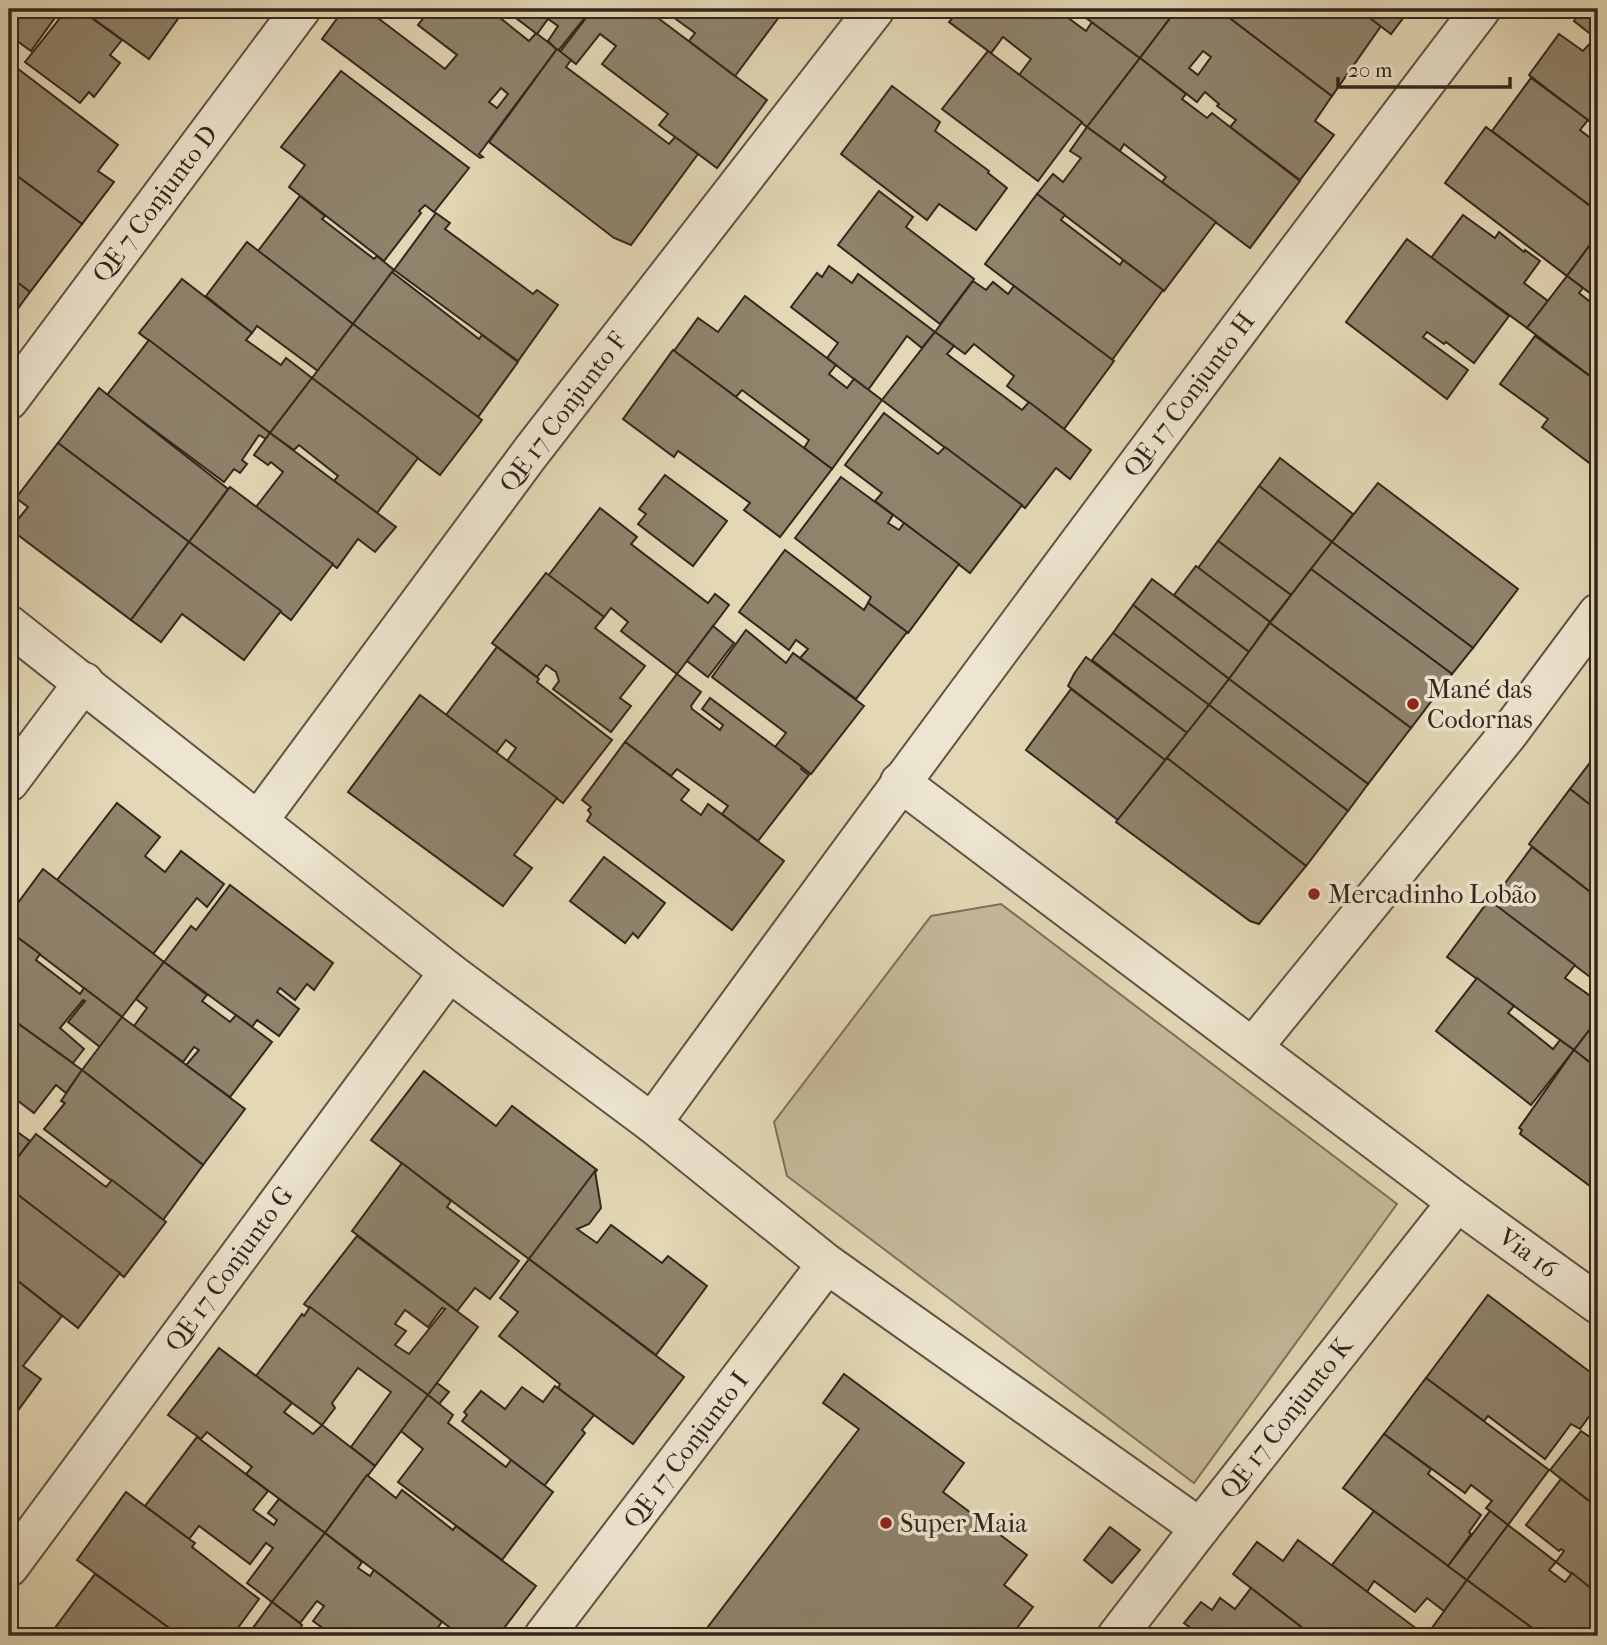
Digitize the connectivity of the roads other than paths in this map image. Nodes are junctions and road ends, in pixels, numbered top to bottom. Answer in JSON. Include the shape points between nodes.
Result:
{"nodes":[{"id":1,"x":301,"y":9,"type":"edge"},
{"id":2,"x":875,"y":9,"type":"edge"},
{"id":3,"x":1481,"y":9,"type":"edge"},
{"id":4,"x":9,"y":400,"type":"edge"},
{"id":5,"x":1598,"y":613,"type":"edge"},
{"id":6,"x":9,"y":625,"type":"edge"},
{"id":7,"x":84,"y":682,"type":"junction"},
{"id":8,"x":9,"y":782,"type":"edge"},
{"id":9,"x":900,"y":782,"type":"junction"},
{"id":10,"x":258,"y":821,"type":"junction"},
{"id":11,"x":449,"y":972,"type":"junction"},
{"id":12,"x":1253,"y":1047,"type":"junction"},
{"id":13,"x":652,"y":1123,"type":"junction"},
{"id":14,"x":1457,"y":1202,"type":"junction"},
{"id":15,"x":827,"y":1264,"type":"junction"},
{"id":16,"x":1598,"y":1304,"type":"edge"},
{"id":17,"x":1199,"y":1528,"type":"junction"},
{"id":18,"x":9,"y":1567,"type":"edge"},
{"id":19,"x":544,"y":1636,"type":"edge"},
{"id":20,"x":1117,"y":1636,"type":"edge"}],
"edges":[{"from":1,"to":4,"type":"street","name":"QE 7 Conjunto D"},
{"from":2,"to":10,"type":"street","name":"QE 17 Conjunto F","via":[[531,452]]},
{"from":3,"to":9,"type":"street","name":"QE 17 Conjunto H"},
{"from":5,"to":12,"type":"street","via":[[1508,734]]},
{"from":6,"to":7,"type":"street"},
{"from":7,"to":8,"type":"street"},
{"from":7,"to":10,"type":"street"},
{"from":9,"to":12,"type":"street","name":"Via 16"},
{"from":9,"to":13,"type":"street","name":"QE 17 Conjunto H"},
{"from":10,"to":11,"type":"street"},
{"from":11,"to":13,"type":"street"},
{"from":11,"to":18,"type":"street","name":"QE 17 Conjunto G"},
{"from":12,"to":14,"type":"street","name":"Via 16"},
{"from":13,"to":15,"type":"street"},
{"from":14,"to":16,"type":"street","name":"Via 16"},
{"from":14,"to":17,"type":"street","name":"QE 17 Conjunto K"},
{"from":15,"to":17,"type":"street"},
{"from":15,"to":19,"type":"street","name":"QE 17 Conjunto I"},
{"from":17,"to":20,"type":"street","name":"QE 17 Conjunto K"}]}
